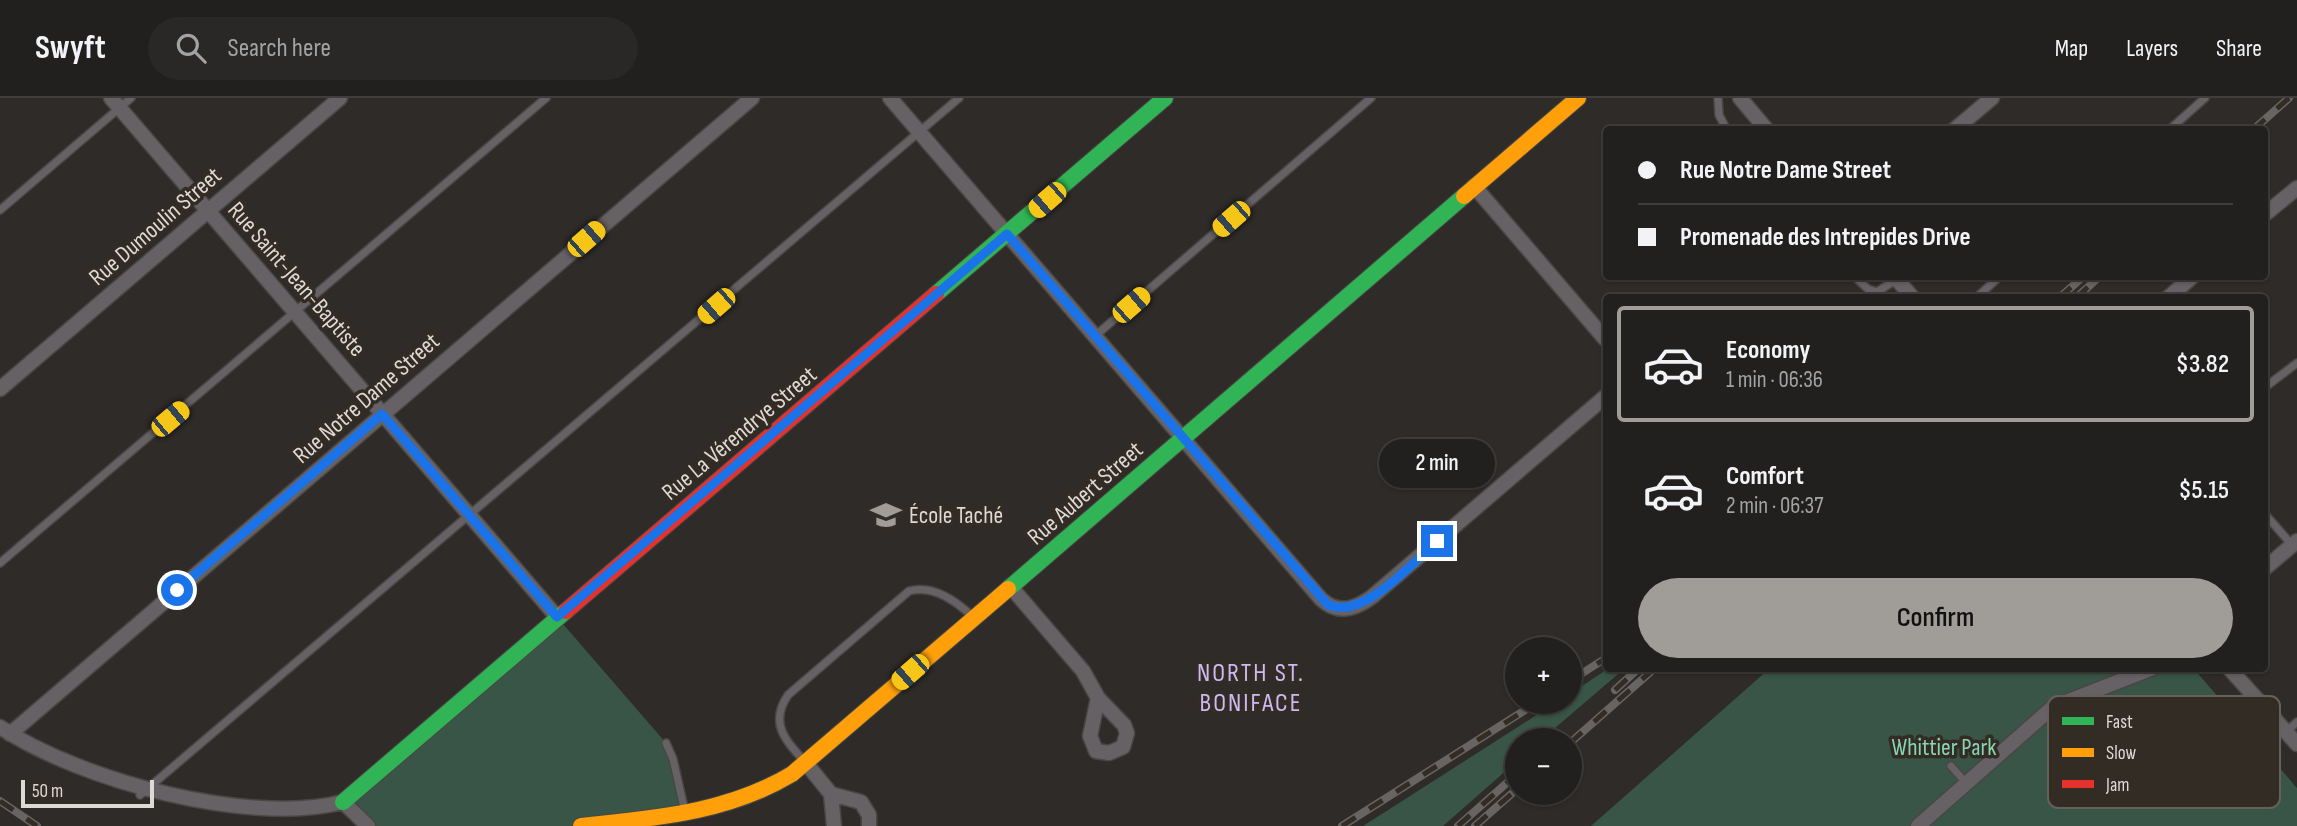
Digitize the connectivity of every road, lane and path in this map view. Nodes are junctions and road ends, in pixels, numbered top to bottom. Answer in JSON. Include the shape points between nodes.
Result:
{"nodes":[{"id":1,"x":131,"y":98,"type":"edge"},
{"id":2,"x":340,"y":98,"type":"edge"},
{"id":3,"x":546,"y":98,"type":"edge"},
{"id":4,"x":752,"y":98,"type":"edge"},
{"id":5,"x":890,"y":98,"type":"edge"},
{"id":6,"x":959,"y":98,"type":"edge"},
{"id":7,"x":1165,"y":98,"type":"edge"},
{"id":8,"x":1371,"y":98,"type":"edge"},
{"id":9,"x":1578,"y":98,"type":"edge"},
{"id":10,"x":1718,"y":98,"type":"edge"},
{"id":11,"x":1740,"y":98,"type":"edge"},
{"id":12,"x":1992,"y":98,"type":"edge"},
{"id":13,"x":2205,"y":98,"type":"edge"},
{"id":14,"x":115,"y":103,"type":"edge"},
{"id":15,"x":1725,"y":126,"type":"edge"},
{"id":16,"x":1764,"y":126,"type":"edge"},
{"id":17,"x":1959,"y":126,"type":"edge"},
{"id":18,"x":2174,"y":126,"type":"edge"},
{"id":19,"x":919,"y":132,"type":"junction"},
{"id":20,"x":1474,"y":186,"type":"junction"},
{"id":21,"x":2297,"y":188,"type":"edge"},
{"id":22,"x":0,"y":210,"type":"edge"},
{"id":23,"x":208,"y":211,"type":"junction"},
{"id":24,"x":2268,"y":212,"type":"edge"},
{"id":25,"x":1007,"y":234,"type":"junction"},
{"id":26,"x":1858,"y":280,"type":"edge"},
{"id":27,"x":1893,"y":280,"type":"edge"},
{"id":28,"x":1898,"y":280,"type":"edge"},
{"id":29,"x":1996,"y":280,"type":"edge"},
{"id":30,"x":2188,"y":280,"type":"edge"},
{"id":31,"x":1910,"y":294,"type":"edge"},
{"id":32,"x":1980,"y":294,"type":"edge"},
{"id":33,"x":2173,"y":294,"type":"edge"},
{"id":34,"x":296,"y":313,"type":"junction"},
{"id":35,"x":1603,"y":336,"type":"edge"},
{"id":36,"x":1094,"y":337,"type":"junction"},
{"id":37,"x":2297,"y":363,"type":"edge"},
{"id":38,"x":2268,"y":385,"type":"edge"},
{"id":39,"x":0,"y":389,"type":"edge"},
{"id":40,"x":1603,"y":399,"type":"edge"},
{"id":41,"x":382,"y":414,"type":"junction"},
{"id":42,"x":1183,"y":438,"type":"junction"},
{"id":43,"x":471,"y":516,"type":"junction"},
{"id":44,"x":2268,"y":517,"type":"edge"},
{"id":45,"x":2294,"y":543,"type":"edge"},
{"id":46,"x":0,"y":563,"type":"edge"},
{"id":47,"x":2268,"y":566,"type":"edge"},
{"id":48,"x":1010,"y":586,"type":"junction"},
{"id":49,"x":557,"y":617,"type":"junction"},
{"id":50,"x":974,"y":618,"type":"junction"},
{"id":51,"x":2143,"y":672,"type":"edge"},
{"id":52,"x":2233,"y":672,"type":"edge"},
{"id":53,"x":2081,"y":696,"type":"edge"},
{"id":54,"x":2258,"y":696,"type":"edge"},
{"id":55,"x":1098,"y":698,"type":"dead end"},
{"id":56,"x":2048,"y":711,"type":"edge"},
{"id":57,"x":2291,"y":727,"type":"edge"},
{"id":58,"x":5,"y":731,"type":"edge"},
{"id":59,"x":666,"y":743,"type":"dead end"},
{"id":60,"x":2297,"y":744,"type":"edge"},
{"id":61,"x":805,"y":762,"type":"junction"},
{"id":62,"x":1951,"y":766,"type":"dead end"},
{"id":63,"x":1966,"y":783,"type":"junction"},
{"id":64,"x":140,"y":794,"type":"junction"},
{"id":65,"x":831,"y":794,"type":"junction"},
{"id":66,"x":343,"y":802,"type":"junction"},
{"id":67,"x":685,"y":812,"type":"junction"},
{"id":68,"x":368,"y":826,"type":"edge"},
{"id":69,"x":582,"y":826,"type":"edge"},
{"id":70,"x":834,"y":826,"type":"edge"},
{"id":71,"x":869,"y":826,"type":"edge"},
{"id":72,"x":1917,"y":826,"type":"edge"}],
"edges":[{"from":1,"to":14,"type":"lane"},
{"from":2,"to":23,"type":"street","name":"Rue Dumoulin Street"},
{"from":3,"to":34,"type":"lane"},
{"from":4,"to":41,"type":"street","name":"Rue Notre Dame Street"},
{"from":5,"to":19,"type":"street"},
{"from":6,"to":19,"type":"lane"},
{"from":7,"to":25,"type":"street","name":"Rue La Vérendrye Street"},
{"from":8,"to":36,"type":"lane"},
{"from":9,"to":20,"type":"street","name":"Rue Aubert Street"},
{"from":10,"to":15,"type":"lane"},
{"from":11,"to":16,"type":"street"},
{"from":12,"to":17,"type":"street"},
{"from":13,"to":18,"type":"lane"},
{"from":14,"to":22,"type":"lane"},
{"from":14,"to":23,"type":"street","name":"Rue Saint-Jean-Baptiste"},
{"from":19,"to":25,"type":"street"},
{"from":19,"to":43,"type":"lane"},
{"from":20,"to":35,"type":"street"},
{"from":20,"to":42,"type":"street","name":"Rue Aubert Street"},
{"from":21,"to":24,"type":"street"},
{"from":23,"to":34,"type":"street","name":"Rue Saint-Jean-Baptiste"},
{"from":23,"to":39,"type":"street","name":"Rue Dumoulin Street"},
{"from":25,"to":36,"type":"street"},
{"from":25,"to":49,"type":"street","name":"Rue La Vérendrye Street"},
{"from":26,"to":27,"type":"lane","via":[[1877,292]]},
{"from":28,"to":31,"type":"street"},
{"from":29,"to":32,"type":"lane"},
{"from":30,"to":33,"type":"street"},
{"from":34,"to":41,"type":"street","name":"Rue Saint-Jean-Baptiste"},
{"from":34,"to":46,"type":"lane"},
{"from":36,"to":42,"type":"street"},
{"from":37,"to":38,"type":"lane"},
{"from":40,"to":42,"type":"street","via":[[1373,596],[1343,610],[1321,598]]},
{"from":41,"to":43,"type":"street","name":"Rue Saint-Jean-Baptiste"},
{"from":41,"to":58,"type":"street","name":"Rue Notre Dame Street"},
{"from":42,"to":48,"type":"street","name":"Rue Aubert Street"},
{"from":43,"to":49,"type":"street","name":"Rue Saint-Jean-Baptiste"},
{"from":43,"to":64,"type":"lane"},
{"from":44,"to":45,"type":"lane"},
{"from":45,"to":47,"type":"street"},
{"from":48,"to":50,"type":"street","name":"Rue Aubert Street"},
{"from":48,"to":55,"type":"street","via":[[1083,671]]},
{"from":49,"to":66,"type":"street","name":"Rue La Vérendrye Street"},
{"from":50,"to":61,"type":"street","name":"Rue Aubert Street"},
{"from":50,"to":61,"type":"lane","via":[[954,599],[929,591],[909,591],[788,695],[779,708],[777,721],[787,743]]},
{"from":51,"to":53,"type":"street"},
{"from":52,"to":54,"type":"street"},
{"from":56,"to":63,"type":"street"},
{"from":57,"to":60,"type":"street"},
{"from":58,"to":64,"type":"street","via":[[84,773]]},
{"from":59,"to":67,"type":"lane"},
{"from":61,"to":65,"type":"street"},
{"from":61,"to":67,"type":"street","name":"Rue Aubert Street","via":[[781,782],[740,801]]},
{"from":62,"to":63,"type":"lane"},
{"from":63,"to":72,"type":"street"},
{"from":64,"to":66,"type":"street","via":[[270,821],[317,813]]},
{"from":65,"to":70,"type":"street"},
{"from":65,"to":71,"type":"street","via":[[861,802]]},
{"from":66,"to":68,"type":"street"},
{"from":67,"to":69,"type":"street","name":"Rue Aubert Street"}]}
